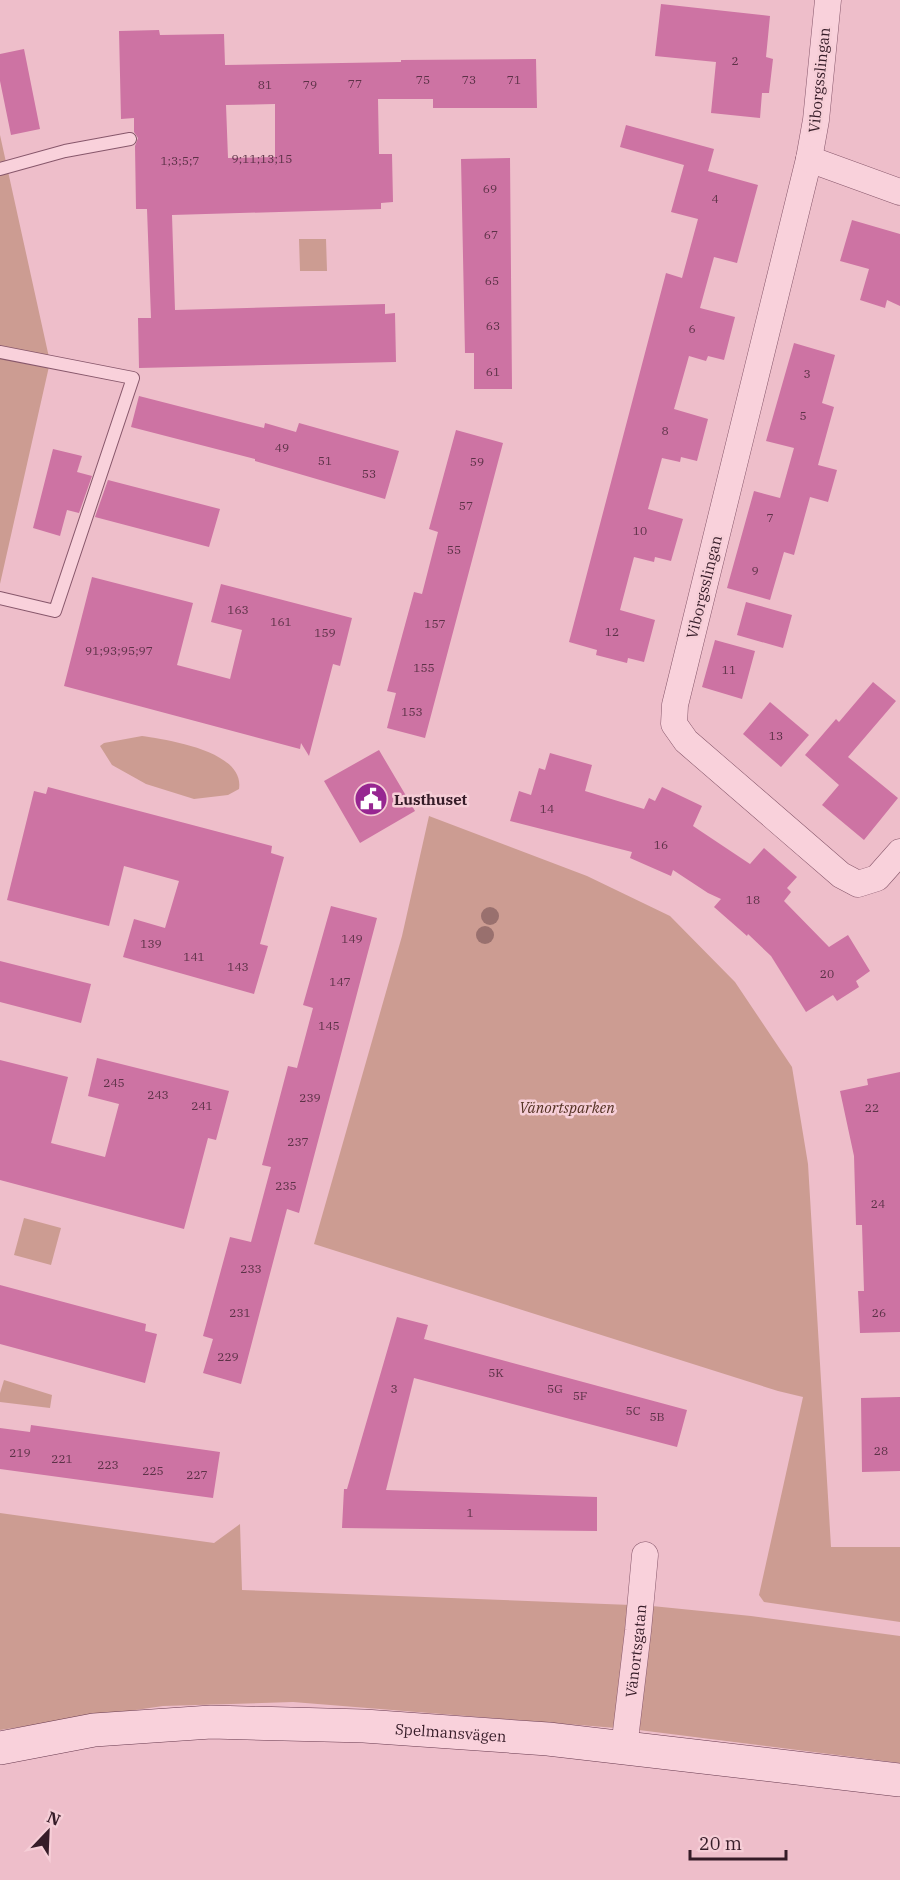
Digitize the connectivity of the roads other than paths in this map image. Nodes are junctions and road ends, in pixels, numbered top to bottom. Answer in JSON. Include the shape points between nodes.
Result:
{"nodes":[{"id":1,"x":828,"y":0,"type":"edge"},
{"id":2,"x":130,"y":139,"type":"dead end"},
{"id":3,"x":809,"y":159,"type":"junction"},
{"id":4,"x":0,"y":169,"type":"edge"},
{"id":5,"x":900,"y":192,"type":"edge"},
{"id":6,"x":0,"y":352,"type":"edge"},
{"id":7,"x":0,"y":598,"type":"edge"},
{"id":8,"x":900,"y":852,"type":"edge"},
{"id":9,"x":645,"y":1555,"type":"dead end"},
{"id":10,"x":0,"y":1748,"type":"edge"},
{"id":11,"x":624,"y":1748,"type":"junction"},
{"id":12,"x":900,"y":1780,"type":"edge"}],
"edges":[{"from":1,"to":3,"type":"street","name":"Viborgsslingan"},
{"from":2,"to":4,"type":"lane"},
{"from":3,"to":5,"type":"street"},
{"from":3,"to":8,"type":"street","name":"Viborgsslingan","via":[[675,705],[674,724],[686,741],[841,875],[858,885],[877,878]]},
{"from":6,"to":7,"type":"lane","via":[[133,378],[55,611]]},
{"from":9,"to":11,"type":"street","name":"Vänortsgatan"},
{"from":10,"to":11,"type":"main road","name":"Spelmansvägen","via":[[94,1730],[211,1722],[364,1726]]},
{"from":11,"to":12,"type":"main road","name":"Spelmansvägen"}]}
